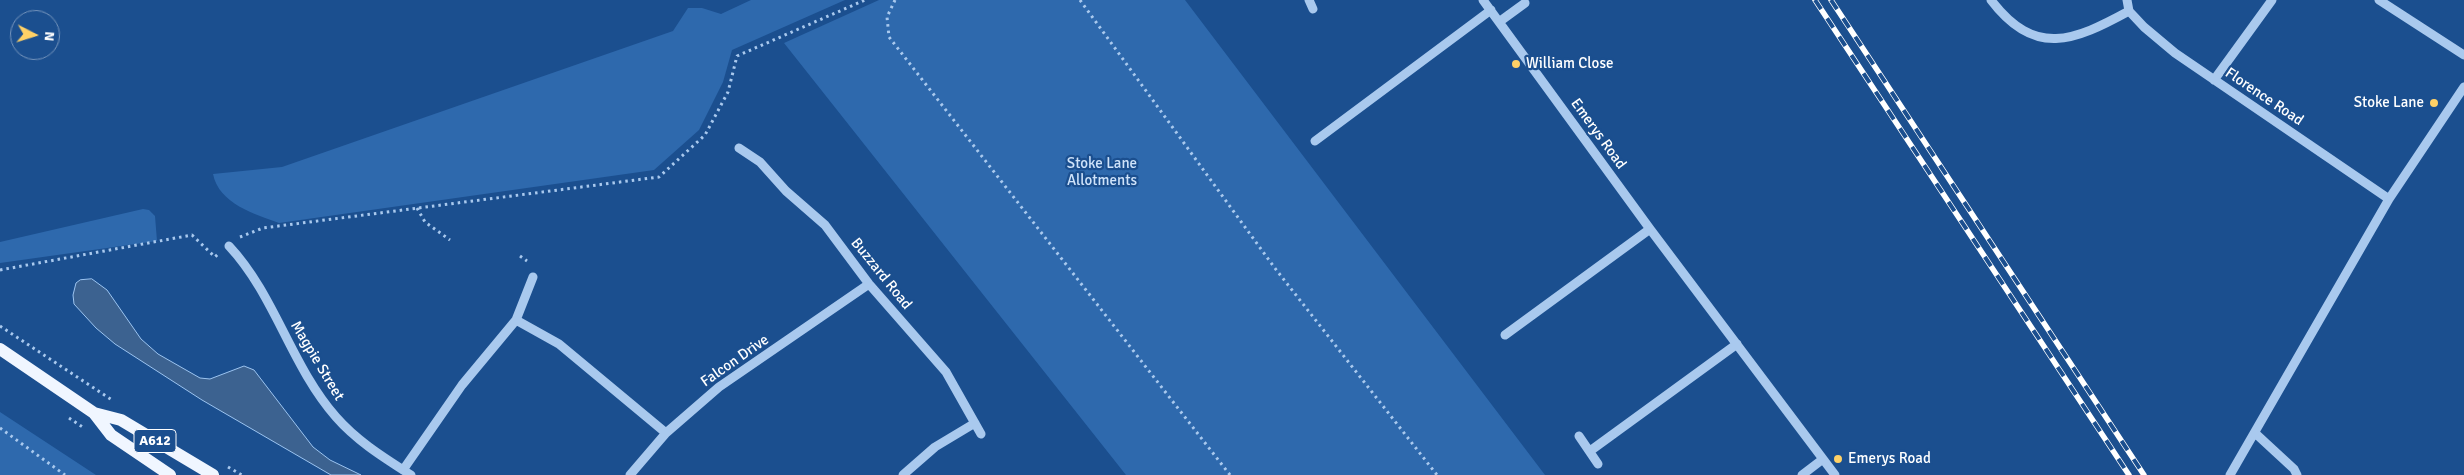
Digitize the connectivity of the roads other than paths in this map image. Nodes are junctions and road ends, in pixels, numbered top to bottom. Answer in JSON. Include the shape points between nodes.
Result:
{"nodes":[{"id":1,"x":1309,"y":0,"type":"edge"},
{"id":2,"x":1483,"y":0,"type":"edge"},
{"id":3,"x":1991,"y":0,"type":"edge"},
{"id":4,"x":2127,"y":0,"type":"edge"},
{"id":5,"x":2272,"y":0,"type":"edge"},
{"id":6,"x":2379,"y":0,"type":"edge"},
{"id":7,"x":1525,"y":3,"type":"dead end"},
{"id":8,"x":1313,"y":9,"type":"dead end"},
{"id":9,"x":1491,"y":10,"type":"junction"},
{"id":10,"x":2128,"y":11,"type":"junction"},
{"id":11,"x":1499,"y":22,"type":"junction"},
{"id":12,"x":2464,"y":55,"type":"edge"},
{"id":13,"x":2214,"y":80,"type":"junction"},
{"id":14,"x":2464,"y":87,"type":"edge"},
{"id":15,"x":1315,"y":141,"type":"dead end"},
{"id":16,"x":739,"y":148,"type":"dead end"},
{"id":17,"x":2389,"y":199,"type":"junction"},
{"id":18,"x":1650,"y":229,"type":"junction"},
{"id":19,"x":229,"y":246,"type":"road end"},
{"id":20,"x":532,"y":277,"type":"dead end"},
{"id":21,"x":869,"y":284,"type":"junction"},
{"id":22,"x":516,"y":320,"type":"junction"},
{"id":23,"x":1505,"y":335,"type":"dead end"},
{"id":24,"x":1737,"y":344,"type":"junction"},
{"id":25,"x":0,"y":349,"type":"edge"},
{"id":26,"x":94,"y":413,"type":"junction"},
{"id":27,"x":975,"y":423,"type":"junction"},
{"id":28,"x":666,"y":433,"type":"junction"},
{"id":29,"x":2255,"y":433,"type":"junction"},
{"id":30,"x":981,"y":434,"type":"dead end"},
{"id":31,"x":1579,"y":436,"type":"dead end"},
{"id":32,"x":1590,"y":451,"type":"junction"},
{"id":33,"x":1823,"y":459,"type":"junction"},
{"id":34,"x":1598,"y":464,"type":"dead end"},
{"id":35,"x":407,"y":473,"type":"edge"},
{"id":36,"x":170,"y":475,"type":"edge"},
{"id":37,"x":213,"y":475,"type":"edge"},
{"id":38,"x":630,"y":475,"type":"edge"},
{"id":39,"x":902,"y":475,"type":"edge"},
{"id":40,"x":1802,"y":475,"type":"edge"},
{"id":41,"x":1835,"y":475,"type":"edge"},
{"id":42,"x":2230,"y":475,"type":"edge"},
{"id":43,"x":2297,"y":475,"type":"edge"}],
"edges":[{"from":1,"to":8,"type":"street"},
{"from":2,"to":9,"type":"street","name":"Emerys Road"},
{"from":3,"to":10,"type":"street","via":[[2018,28],[2038,38],[2062,40]]},
{"from":4,"to":10,"type":"street"},
{"from":5,"to":13,"type":"street"},
{"from":6,"to":12,"type":"street"},
{"from":7,"to":11,"type":"street"},
{"from":9,"to":11,"type":"street","name":"Emerys Road"},
{"from":9,"to":15,"type":"street"},
{"from":10,"to":13,"type":"street","name":"Florence Road","via":[[2175,53]]},
{"from":11,"to":18,"type":"street","name":"Emerys Road"},
{"from":13,"to":17,"type":"street","name":"Florence Road"},
{"from":14,"to":17,"type":"street"},
{"from":16,"to":21,"type":"street","name":"Buzzard Road","via":[[760,162],[825,225]]},
{"from":17,"to":29,"type":"street"},
{"from":18,"to":23,"type":"street"},
{"from":18,"to":24,"type":"street","name":"Emerys Road"},
{"from":19,"to":35,"type":"street","name":"Magpie Street","via":[[254,280],[307,376],[330,409],[359,440]]},
{"from":20,"to":22,"type":"street","name":"Magpie Street"},
{"from":21,"to":27,"type":"street","name":"Buzzard Road","via":[[946,372]]},
{"from":21,"to":28,"type":"street","name":"Falcon Drive","via":[[719,387]]},
{"from":22,"to":28,"type":"street","via":[[559,344]]},
{"from":22,"to":35,"type":"street","name":"Magpie Street","via":[[462,385]]},
{"from":24,"to":32,"type":"street"},
{"from":24,"to":33,"type":"street","name":"Emerys Road"},
{"from":25,"to":26,"type":"main road","number":"A612"},
{"from":26,"to":36,"type":"main road","number":"A612","via":[[111,435]]},
{"from":26,"to":37,"type":"main road","number":"A612","via":[[121,420]]},
{"from":27,"to":30,"type":"street","name":"Buzzard Road"},
{"from":27,"to":39,"type":"street","via":[[934,448]]},
{"from":28,"to":38,"type":"street","name":"Falcon Drive"},
{"from":29,"to":42,"type":"street"},
{"from":29,"to":43,"type":"street"},
{"from":31,"to":32,"type":"street"},
{"from":32,"to":34,"type":"street"},
{"from":33,"to":40,"type":"street"},
{"from":33,"to":41,"type":"street","name":"Emerys Road"}]}
